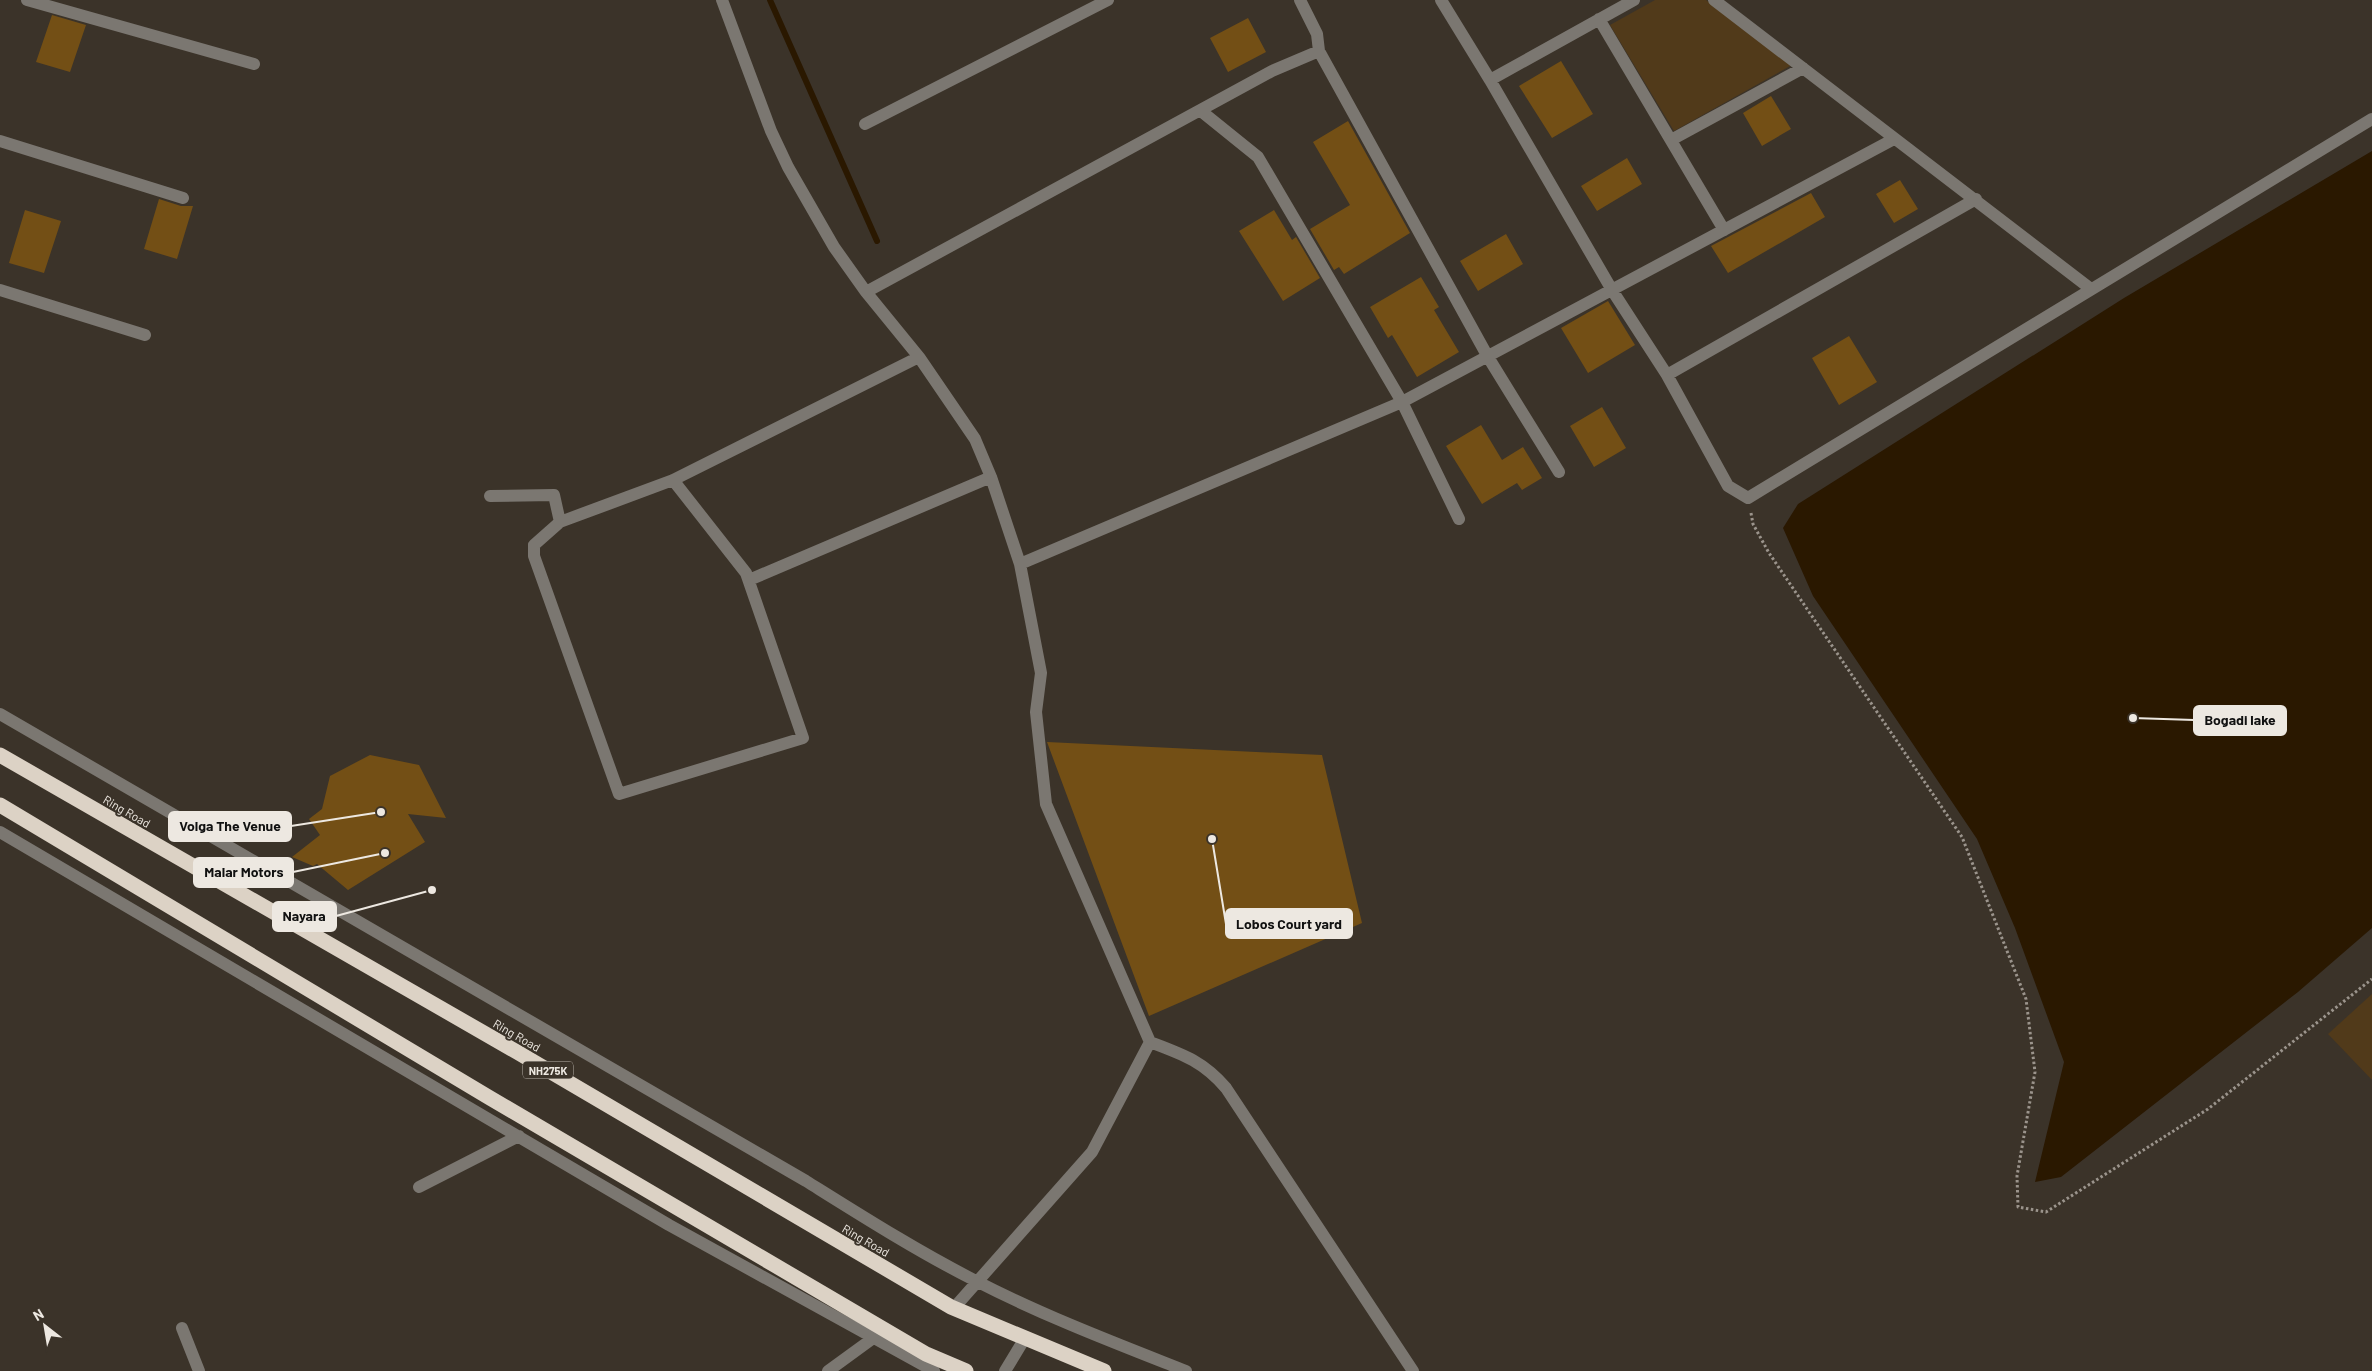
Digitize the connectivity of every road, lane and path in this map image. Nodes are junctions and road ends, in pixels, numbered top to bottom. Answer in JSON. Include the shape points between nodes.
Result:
{"nodes":[{"id":1,"x":27,"y":0,"type":"edge"},
{"id":2,"x":722,"y":0,"type":"edge"},
{"id":3,"x":1108,"y":0,"type":"edge"},
{"id":4,"x":1300,"y":0,"type":"edge"},
{"id":5,"x":1441,"y":0,"type":"edge"},
{"id":6,"x":1634,"y":0,"type":"edge"},
{"id":7,"x":1714,"y":0,"type":"edge"},
{"id":8,"x":1599,"y":19,"type":"junction"},
{"id":9,"x":1319,"y":51,"type":"junction"},
{"id":10,"x":254,"y":64,"type":"dead end"},
{"id":11,"x":1802,"y":68,"type":"junction"},
{"id":12,"x":1490,"y":80,"type":"junction"},
{"id":13,"x":1201,"y":111,"type":"junction"},
{"id":14,"x":2372,"y":119,"type":"edge"},
{"id":15,"x":865,"y":124,"type":"dead end"},
{"id":16,"x":1894,"y":139,"type":"junction"},
{"id":17,"x":1671,"y":140,"type":"junction"},
{"id":18,"x":0,"y":141,"type":"edge"},
{"id":19,"x":182,"y":198,"type":"dead end"},
{"id":20,"x":1976,"y":199,"type":"junction"},
{"id":21,"x":1724,"y":230,"type":"junction"},
{"id":22,"x":2091,"y":289,"type":"junction"},
{"id":23,"x":0,"y":290,"type":"edge"},
{"id":24,"x":1612,"y":290,"type":"junction"},
{"id":25,"x":866,"y":292,"type":"junction"},
{"id":26,"x":145,"y":335,"type":"dead end"},
{"id":27,"x":920,"y":357,"type":"junction"},
{"id":28,"x":1488,"y":357,"type":"junction"},
{"id":29,"x":1667,"y":375,"type":"junction"},
{"id":30,"x":1402,"y":402,"type":"junction"},
{"id":31,"x":1559,"y":472,"type":"dead end"},
{"id":32,"x":991,"y":477,"type":"junction"},
{"id":33,"x":673,"y":480,"type":"junction"},
{"id":34,"x":490,"y":496,"type":"dead end"},
{"id":35,"x":1748,"y":498,"type":"junction"},
{"id":36,"x":1459,"y":519,"type":"dead end"},
{"id":37,"x":560,"y":522,"type":"junction"},
{"id":38,"x":1020,"y":564,"type":"junction"},
{"id":39,"x":749,"y":580,"type":"junction"},
{"id":40,"x":0,"y":714,"type":"edge"},
{"id":41,"x":0,"y":755,"type":"edge"},
{"id":42,"x":0,"y":805,"type":"edge"},
{"id":43,"x":0,"y":832,"type":"edge"},
{"id":44,"x":2372,"y":979,"type":"edge"},
{"id":45,"x":1150,"y":1042,"type":"junction"},
{"id":46,"x":519,"y":1136,"type":"junction"},
{"id":47,"x":419,"y":1187,"type":"dead end"},
{"id":48,"x":978,"y":1282,"type":"junction"},
{"id":49,"x":954,"y":1308,"type":"junction"},
{"id":50,"x":182,"y":1328,"type":"dead end"},
{"id":51,"x":1025,"y":1338,"type":"junction"},
{"id":52,"x":872,"y":1339,"type":"junction"},
{"id":53,"x":199,"y":1371,"type":"edge"},
{"id":54,"x":828,"y":1371,"type":"edge"},
{"id":55,"x":934,"y":1371,"type":"edge"},
{"id":56,"x":966,"y":1371,"type":"edge"},
{"id":57,"x":1005,"y":1371,"type":"edge"},
{"id":58,"x":1104,"y":1371,"type":"edge"},
{"id":59,"x":1186,"y":1371,"type":"edge"},
{"id":60,"x":1413,"y":1371,"type":"edge"}],
"edges":[{"from":1,"to":10,"type":"street"},
{"from":2,"to":25,"type":"street","via":[[771,131],[788,167],[834,247]]},
{"from":3,"to":15,"type":"street"},
{"from":4,"to":9,"type":"street","via":[[1317,34]]},
{"from":5,"to":12,"type":"street"},
{"from":6,"to":8,"type":"street"},
{"from":7,"to":11,"type":"street"},
{"from":8,"to":12,"type":"street"},
{"from":8,"to":17,"type":"street"},
{"from":9,"to":13,"type":"street","via":[[1272,71]]},
{"from":9,"to":28,"type":"street"},
{"from":11,"to":16,"type":"street"},
{"from":11,"to":17,"type":"street"},
{"from":12,"to":24,"type":"street"},
{"from":13,"to":25,"type":"street"},
{"from":13,"to":30,"type":"street","via":[[1258,157]]},
{"from":14,"to":22,"type":"street"},
{"from":16,"to":20,"type":"street"},
{"from":16,"to":21,"type":"street"},
{"from":17,"to":21,"type":"street"},
{"from":18,"to":19,"type":"street"},
{"from":20,"to":22,"type":"street"},
{"from":20,"to":29,"type":"street"},
{"from":21,"to":24,"type":"street"},
{"from":22,"to":35,"type":"street"},
{"from":23,"to":26,"type":"street"},
{"from":24,"to":28,"type":"street"},
{"from":24,"to":29,"type":"street"},
{"from":25,"to":27,"type":"street"},
{"from":27,"to":32,"type":"street","via":[[975,439]]},
{"from":27,"to":33,"type":"street"},
{"from":28,"to":30,"type":"street"},
{"from":28,"to":31,"type":"street"},
{"from":29,"to":35,"type":"street","via":[[1728,486]]},
{"from":30,"to":36,"type":"street"},
{"from":30,"to":38,"type":"street"},
{"from":32,"to":38,"type":"street"},
{"from":32,"to":39,"type":"street"},
{"from":33,"to":37,"type":"street"},
{"from":33,"to":39,"type":"street"},
{"from":34,"to":37,"type":"street","via":[[554,495]]},
{"from":35,"to":44,"type":"path","via":[[1753,524],[1768,553],[1962,837],[2026,999],[2035,1072],[2017,1176],[2018,1207],[2046,1212],[2208,1109]]},
{"from":37,"to":39,"type":"street","via":[[534,545],[534,556],[619,794],[803,738]]},
{"from":38,"to":45,"type":"street","via":[[1041,673],[1036,712],[1046,804]]},
{"from":40,"to":48,"type":"street","via":[[806,1180],[900,1240]]},
{"from":41,"to":49,"type":"highway","name":"Ring Road","number":"NH275K"},
{"from":42,"to":56,"type":"highway","via":[[926,1354]]},
{"from":43,"to":46,"type":"street"},
{"from":45,"to":48,"type":"street","via":[[1092,1152]]},
{"from":45,"to":60,"type":"street","via":[[1195,1060],[1211,1071],[1226,1088]]},
{"from":46,"to":47,"type":"street"},
{"from":46,"to":52,"type":"street"},
{"from":48,"to":49,"type":"street"},
{"from":48,"to":59,"type":"street","via":[[1071,1325]]},
{"from":49,"to":51,"type":"highway","name":"Ring Road","number":"NH275K"},
{"from":50,"to":53,"type":"street"},
{"from":51,"to":57,"type":"street"},
{"from":51,"to":58,"type":"highway","name":"Ring Road","number":"NH275K"},
{"from":52,"to":54,"type":"street"},
{"from":52,"to":55,"type":"street"}]}
